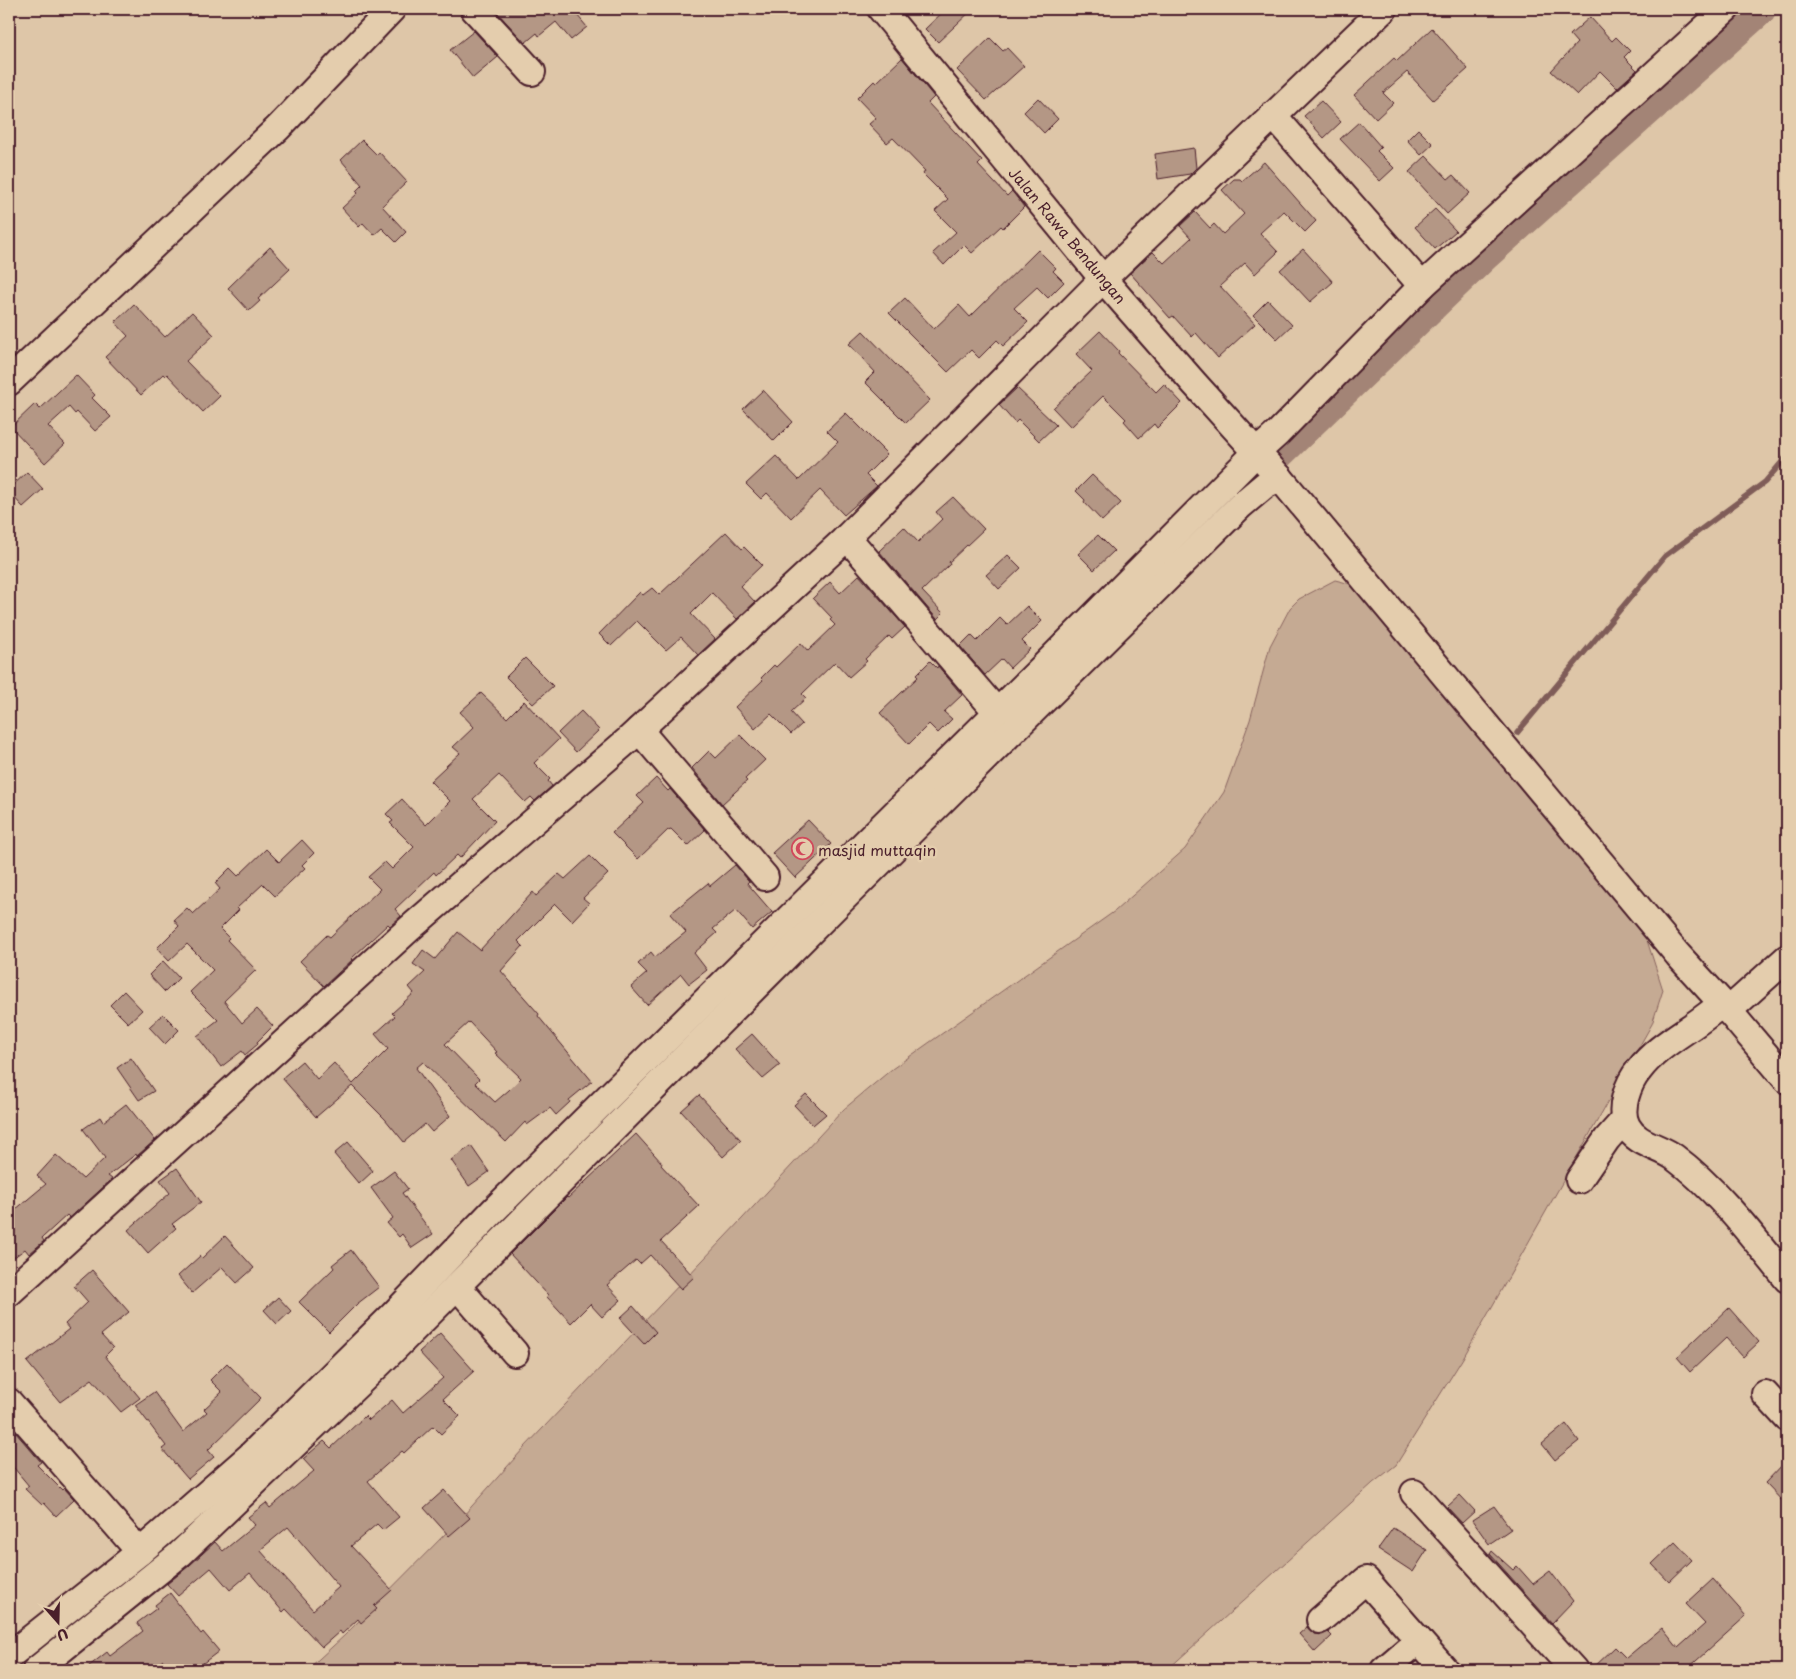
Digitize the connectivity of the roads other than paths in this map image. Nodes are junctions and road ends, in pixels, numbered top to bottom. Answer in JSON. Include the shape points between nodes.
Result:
{"nodes":[{"id":1,"x":392,"y":9,"type":"edge"},
{"id":2,"x":474,"y":9,"type":"edge"},
{"id":3,"x":881,"y":9,"type":"edge"},
{"id":4,"x":1384,"y":9,"type":"edge"},
{"id":5,"x":1726,"y":9,"type":"edge"},
{"id":6,"x":532,"y":72,"type":"dead end"},
{"id":7,"x":1273,"y":116,"type":"junction"},
{"id":8,"x":1103,"y":279,"type":"junction"},
{"id":9,"x":1422,"y":286,"type":"junction"},
{"id":10,"x":9,"y":382,"type":"edge"},
{"id":11,"x":1268,"y":465,"type":"junction"},
{"id":12,"x":847,"y":536,"type":"junction"},
{"id":13,"x":997,"y":712,"type":"junction"},
{"id":14,"x":639,"y":730,"type":"junction"},
{"id":15,"x":764,"y":877,"type":"dead end"},
{"id":16,"x":1787,"y":958,"type":"edge"},
{"id":17,"x":1723,"y":1005,"type":"junction"},
{"id":18,"x":1787,"y":1080,"type":"edge"},
{"id":19,"x":1624,"y":1120,"type":"junction"},
{"id":20,"x":1579,"y":1180,"type":"dead end"},
{"id":21,"x":1787,"y":1279,"type":"edge"},
{"id":22,"x":457,"y":1286,"type":"junction"},
{"id":23,"x":9,"y":1293,"type":"edge"},
{"id":24,"x":515,"y":1353,"type":"dead end"},
{"id":25,"x":1765,"y":1394,"type":"dead end"},
{"id":26,"x":9,"y":1402,"type":"edge"},
{"id":27,"x":1787,"y":1418,"type":"edge"},
{"id":28,"x":1414,"y":1493,"type":"dead end"},
{"id":29,"x":140,"y":1552,"type":"junction"},
{"id":30,"x":1320,"y":1620,"type":"dead end"},
{"id":31,"x":1419,"y":1640,"type":"junction"},
{"id":32,"x":9,"y":1656,"type":"edge"},
{"id":33,"x":36,"y":1670,"type":"edge"},
{"id":34,"x":1384,"y":1670,"type":"edge"},
{"id":35,"x":1445,"y":1670,"type":"edge"},
{"id":36,"x":1574,"y":1670,"type":"edge"}],
"edges":[{"from":1,"to":10,"type":"street","via":[[278,128]]},
{"from":2,"to":6,"type":"street"},
{"from":3,"to":8,"type":"street","name":"Jalan Rawa Bendungan"},
{"from":4,"to":7,"type":"street"},
{"from":5,"to":9,"type":"street"},
{"from":7,"to":8,"type":"street"},
{"from":7,"to":9,"type":"street"},
{"from":8,"to":11,"type":"street","name":"Jalan Rawa Bendungan"},
{"from":8,"to":12,"type":"street"},
{"from":9,"to":11,"type":"street","via":[[1278,433]]},
{"from":11,"to":13,"type":"street"},
{"from":11,"to":17,"type":"street","name":"Jalan Rawa Bendungan"},
{"from":11,"to":22,"type":"street","via":[[1265,484],[859,883]]},
{"from":12,"to":13,"type":"street"},
{"from":12,"to":14,"type":"street"},
{"from":13,"to":29,"type":"street","via":[[250,1456]]},
{"from":14,"to":15,"type":"street"},
{"from":14,"to":23,"type":"street","via":[[409,929]]},
{"from":16,"to":17,"type":"street"},
{"from":17,"to":18,"type":"street","name":"Jalan Rawa Bendungan"},
{"from":17,"to":19,"type":"street","via":[[1639,1069],[1625,1098]]},
{"from":19,"to":20,"type":"street"},
{"from":19,"to":21,"type":"street","via":[[1628,1129],[1643,1142],[1674,1157],[1703,1182]]},
{"from":22,"to":24,"type":"street"},
{"from":22,"to":33,"type":"street","via":[[180,1554]]},
{"from":25,"to":27,"type":"street"},
{"from":26,"to":29,"type":"street"},
{"from":28,"to":36,"type":"street"},
{"from":29,"to":32,"type":"street"},
{"from":30,"to":31,"type":"street","via":[[1366,1580]]},
{"from":31,"to":34,"type":"street"},
{"from":31,"to":35,"type":"street"}]}
